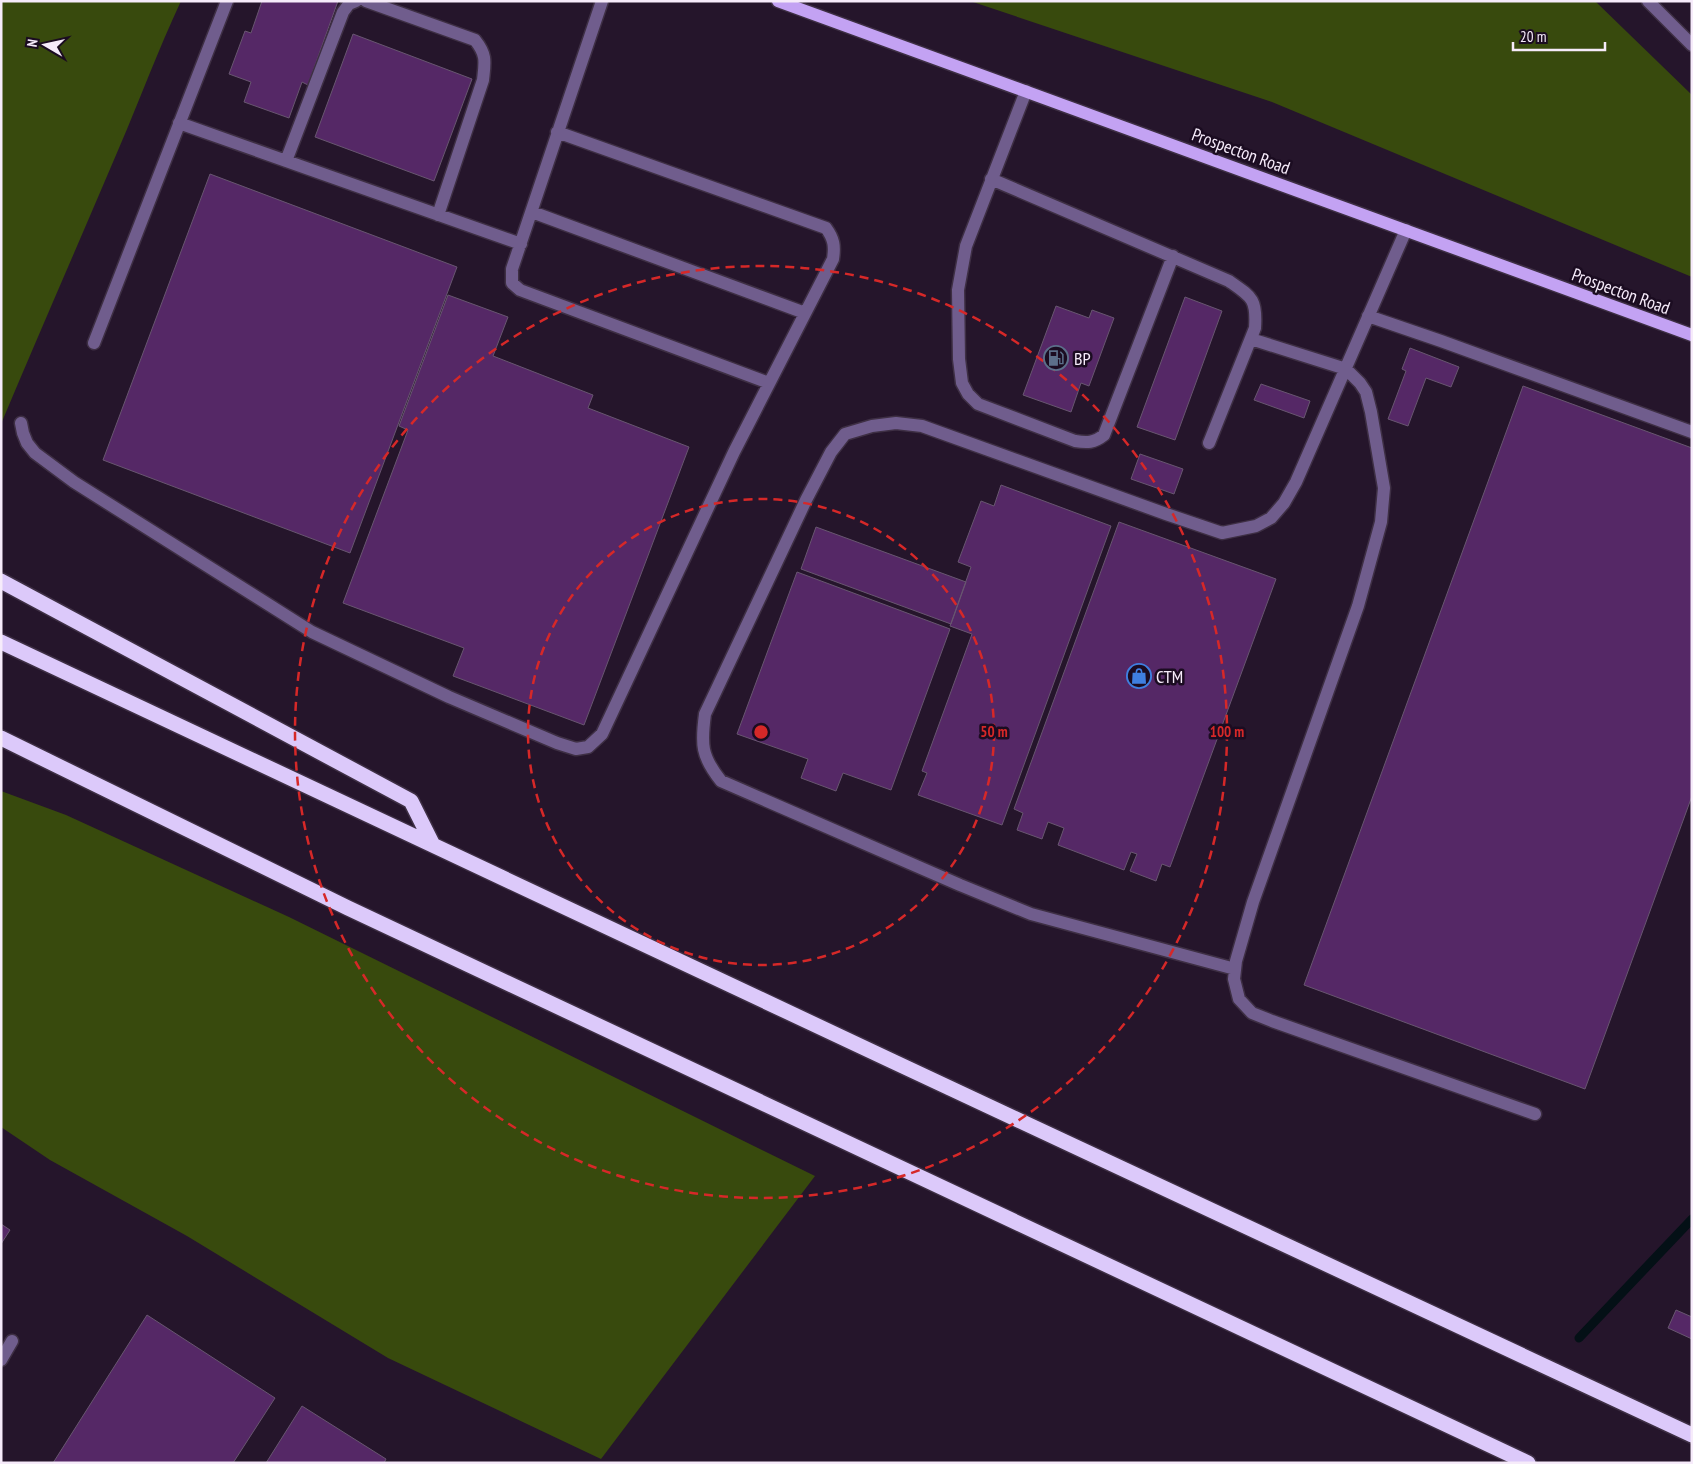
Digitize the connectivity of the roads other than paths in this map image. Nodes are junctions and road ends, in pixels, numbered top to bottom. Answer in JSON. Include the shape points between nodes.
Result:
{"nodes":[{"id":1,"x":227,"y":1,"type":"edge"},
{"id":2,"x":356,"y":1,"type":"edge"},
{"id":3,"x":366,"y":1,"type":"edge"},
{"id":4,"x":602,"y":1,"type":"edge"},
{"id":5,"x":778,"y":1,"type":"edge"},
{"id":6,"x":1648,"y":1,"type":"edge"},
{"id":7,"x":1692,"y":45,"type":"edge"},
{"id":8,"x":1026,"y":91,"type":"junction"},
{"id":9,"x":179,"y":124,"type":"junction"},
{"id":10,"x":557,"y":132,"type":"junction"},
{"id":11,"x":286,"y":161,"type":"junction"},
{"id":12,"x":991,"y":179,"type":"junction"},
{"id":13,"x":532,"y":212,"type":"junction"},
{"id":14,"x":438,"y":215,"type":"junction"},
{"id":15,"x":1406,"y":230,"type":"junction"},
{"id":16,"x":521,"y":244,"type":"junction"},
{"id":17,"x":1172,"y":256,"type":"junction"},
{"id":18,"x":805,"y":313,"type":"junction"},
{"id":19,"x":1368,"y":316,"type":"junction"},
{"id":20,"x":1692,"y":335,"type":"edge"},
{"id":21,"x":1251,"y":339,"type":"junction"},
{"id":22,"x":94,"y":343,"type":"dead end"},
{"id":23,"x":1346,"y":369,"type":"junction"},
{"id":24,"x":769,"y":383,"type":"junction"},
{"id":25,"x":21,"y":423,"type":"dead end"},
{"id":26,"x":1692,"y":432,"type":"edge"},
{"id":27,"x":1209,"y":443,"type":"dead end"},
{"id":28,"x":1,"y":581,"type":"edge"},
{"id":29,"x":1,"y":642,"type":"edge"},
{"id":30,"x":1,"y":738,"type":"edge"},
{"id":31,"x":1,"y":746,"type":"edge"},
{"id":32,"x":43,"y":758,"type":"junction"},
{"id":33,"x":433,"y":845,"type":"junction"},
{"id":34,"x":1235,"y":969,"type":"junction"},
{"id":35,"x":1535,"y":1114,"type":"dead end"},
{"id":36,"x":12,"y":1341,"type":"dead end"},
{"id":37,"x":1,"y":1360,"type":"edge"},
{"id":38,"x":1692,"y":1435,"type":"edge"},
{"id":39,"x":1528,"y":1463,"type":"edge"}],
"edges":[{"from":1,"to":9,"type":"lane"},
{"from":2,"to":11,"type":"lane","via":[[343,12]]},
{"from":3,"to":14,"type":"lane","via":[[475,40],[483,50],[484,80]]},
{"from":4,"to":10,"type":"lane"},
{"from":5,"to":8,"type":"main road","name":"Prospecton Road"},
{"from":6,"to":7,"type":"lane"},
{"from":8,"to":12,"type":"lane"},
{"from":8,"to":15,"type":"main road","name":"Prospecton Road"},
{"from":9,"to":11,"type":"lane"},
{"from":9,"to":22,"type":"lane"},
{"from":10,"to":13,"type":"lane"},
{"from":10,"to":18,"type":"lane","via":[[826,228],[833,237],[833,259]]},
{"from":11,"to":14,"type":"lane"},
{"from":12,"to":17,"type":"lane"},
{"from":12,"to":17,"type":"lane","via":[[966,246],[958,290],[962,383],[978,404],[1075,441],[1088,443],[1104,435]]},
{"from":13,"to":16,"type":"lane"},
{"from":13,"to":18,"type":"lane"},
{"from":14,"to":16,"type":"lane"},
{"from":15,"to":19,"type":"lane"},
{"from":15,"to":20,"type":"main road","name":"Prospecton Road"},
{"from":16,"to":24,"type":"lane","via":[[511,276],[514,286],[520,290]]},
{"from":17,"to":21,"type":"lane","via":[[1229,281],[1251,296],[1256,312]]},
{"from":18,"to":24,"type":"lane"},
{"from":19,"to":23,"type":"lane"},
{"from":19,"to":26,"type":"lane"},
{"from":21,"to":23,"type":"lane"},
{"from":21,"to":27,"type":"lane"},
{"from":23,"to":34,"type":"lane","via":[[1366,392],[1371,412],[1384,488],[1381,522],[1358,606],[1253,902]]},
{"from":23,"to":34,"type":"lane","via":[[1284,503],[1271,518],[1239,531],[1222,533],[922,426],[896,423],[844,434],[806,500],[705,714],[704,750],[709,766],[721,781],[1031,914]]},
{"from":24,"to":25,"type":"lane","via":[[602,734],[588,747],[576,749],[449,697],[312,632],[74,482],[35,453],[25,438]]},
{"from":28,"to":33,"type":"highway","via":[[411,801]]},
{"from":29,"to":33,"type":"highway"},
{"from":30,"to":32,"type":"highway"},
{"from":31,"to":32,"type":"highway"},
{"from":32,"to":39,"type":"highway","via":[[348,908]]},
{"from":33,"to":38,"type":"highway"},
{"from":34,"to":35,"type":"lane","via":[[1239,999],[1252,1013]]},
{"from":36,"to":37,"type":"lane"}]}
